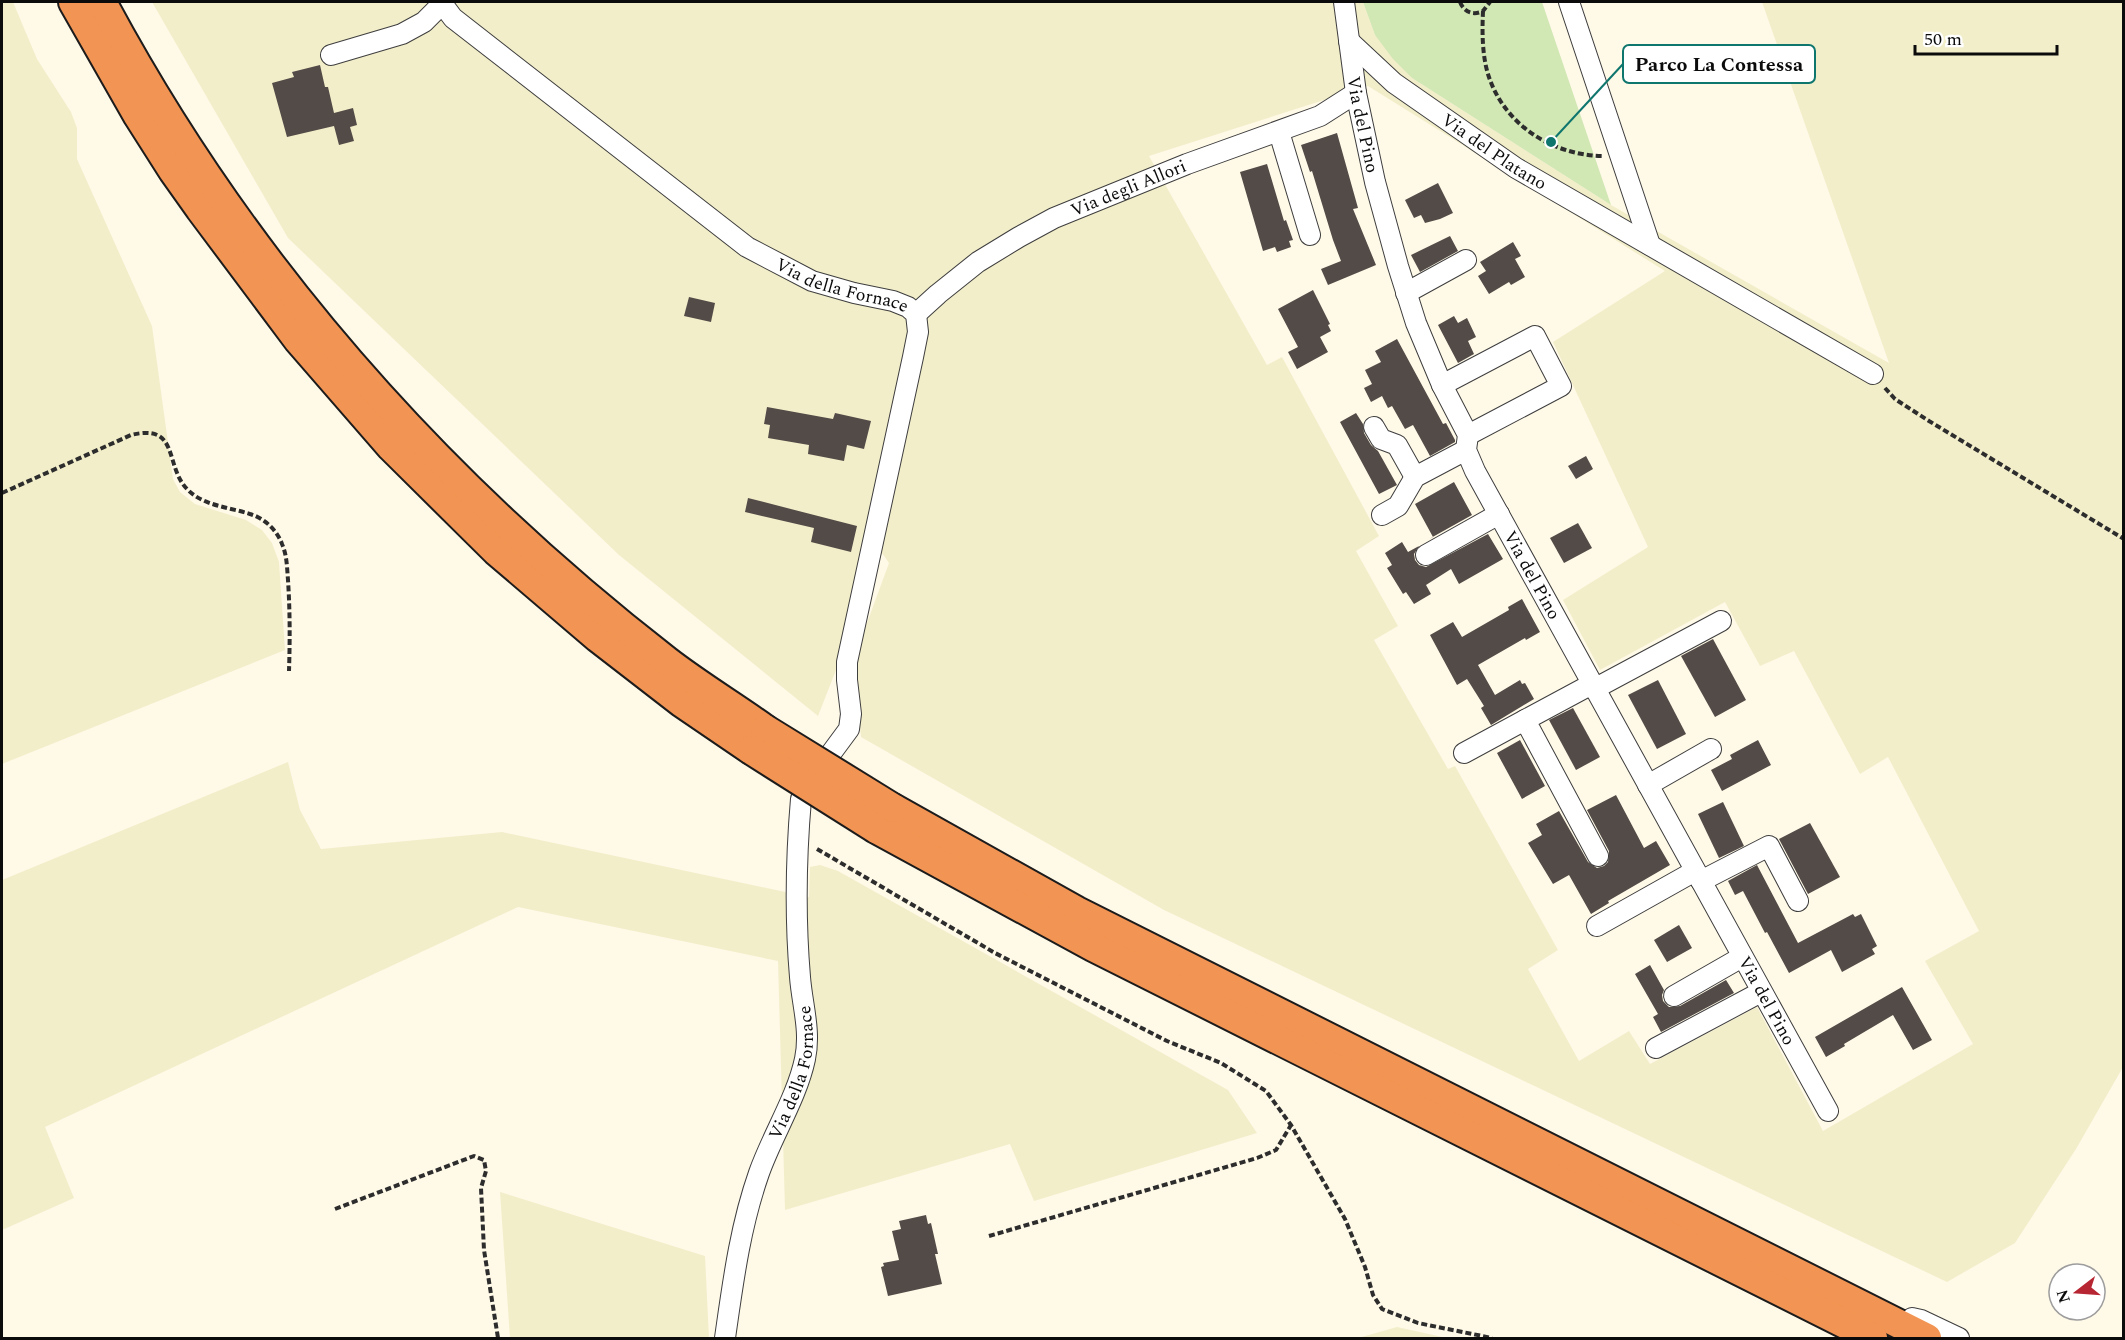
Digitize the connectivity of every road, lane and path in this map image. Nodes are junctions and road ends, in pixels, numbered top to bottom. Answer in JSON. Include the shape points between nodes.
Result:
{"nodes":[{"id":1,"x":73,"y":2,"type":"edge"},
{"id":2,"x":102,"y":2,"type":"edge"},
{"id":3,"x":1344,"y":2,"type":"edge"},
{"id":4,"x":1460,"y":2,"type":"edge"},
{"id":5,"x":1490,"y":2,"type":"edge"},
{"id":6,"x":1569,"y":2,"type":"edge"},
{"id":7,"x":442,"y":3,"type":"edge"},
{"id":8,"x":1484,"y":11,"type":"junction"},
{"id":9,"x":1349,"y":40,"type":"junction"},
{"id":10,"x":331,"y":55,"type":"dead end"},
{"id":11,"x":1356,"y":93,"type":"junction"},
{"id":12,"x":1279,"y":132,"type":"junction"},
{"id":13,"x":1620,"y":157,"type":"junction"},
{"id":14,"x":1310,"y":235,"type":"dead end"},
{"id":15,"x":1650,"y":245,"type":"junction"},
{"id":16,"x":1466,"y":260,"type":"dead end"},
{"id":17,"x":1406,"y":292,"type":"junction"},
{"id":18,"x":916,"y":314,"type":"junction"},
{"id":19,"x":1872,"y":374,"type":"joint"},
{"id":20,"x":1442,"y":386,"type":"junction"},
{"id":21,"x":1374,"y":427,"type":"dead end"},
{"id":22,"x":1467,"y":442,"type":"junction"},
{"id":23,"x":1415,"y":477,"type":"junction"},
{"id":24,"x":2,"y":493,"type":"edge"},
{"id":25,"x":1499,"y":514,"type":"junction"},
{"id":26,"x":1382,"y":515,"type":"dead end"},
{"id":27,"x":2124,"y":539,"type":"edge"},
{"id":28,"x":1426,"y":555,"type":"dead end"},
{"id":29,"x":1721,"y":621,"type":"dead end"},
{"id":30,"x":289,"y":671,"type":"dead end"},
{"id":31,"x":1593,"y":686,"type":"junction"},
{"id":32,"x":1525,"y":720,"type":"junction"},
{"id":33,"x":758,"y":740,"type":"junction"},
{"id":34,"x":1711,"y":749,"type":"dead end"},
{"id":35,"x":832,"y":752,"type":"dead end"},
{"id":36,"x":1464,"y":753,"type":"dead end"},
{"id":37,"x":1648,"y":785,"type":"junction"},
{"id":38,"x":801,"y":799,"type":"dead end"},
{"id":39,"x":885,"y":818,"type":"junction"},
{"id":40,"x":798,"y":839,"type":"junction"},
{"id":41,"x":1598,"y":856,"type":"dead end"},
{"id":42,"x":1698,"y":876,"type":"junction"},
{"id":43,"x":1798,"y":901,"type":"dead end"},
{"id":44,"x":1597,"y":926,"type":"dead end"},
{"id":45,"x":1742,"y":957,"type":"junction"},
{"id":46,"x":1761,"y":992,"type":"junction"},
{"id":47,"x":1674,"y":996,"type":"dead end"},
{"id":48,"x":1656,"y":1048,"type":"dead end"},
{"id":49,"x":1828,"y":1111,"type":"dead end"},
{"id":50,"x":1291,"y":1125,"type":"junction"},
{"id":51,"x":335,"y":1209,"type":"dead end"},
{"id":52,"x":989,"y":1236,"type":"dead end"},
{"id":53,"x":1864,"y":1307,"type":"junction"},
{"id":54,"x":498,"y":1338,"type":"edge"},
{"id":55,"x":725,"y":1338,"type":"edge"},
{"id":56,"x":1492,"y":1338,"type":"edge"},
{"id":57,"x":1873,"y":1338,"type":"edge"},
{"id":58,"x":1927,"y":1338,"type":"edge"},
{"id":59,"x":1959,"y":1338,"type":"edge"}],
"edges":[{"from":1,"to":33,"type":"highway","via":[[138,116],[193,200],[298,340],[391,447],[496,551],[591,632],[682,703]]},
{"from":2,"to":33,"type":"highway","via":[[189,152],[256,247],[351,365],[480,501]]},
{"from":3,"to":9,"type":"street","name":"Via del Pino"},
{"from":4,"to":8,"type":"path","via":[[1469,13]]},
{"from":5,"to":8,"type":"path"},
{"from":6,"to":13,"type":"street"},
{"from":7,"to":10,"type":"street","via":[[424,22],[402,34]]},
{"from":7,"to":18,"type":"street","name":"Via della Fornace","via":[[453,18],[747,247],[812,280],[893,300]]},
{"from":8,"to":13,"type":"path","via":[[1485,64],[1495,92],[1511,115],[1537,138],[1555,147]]},
{"from":9,"to":11,"type":"street","name":"Via del Pino"},
{"from":9,"to":15,"type":"street","name":"Via del Platano","via":[[1394,83],[1516,168]]},
{"from":11,"to":12,"type":"street","name":"Via degli Allori","via":[[1320,116]]},
{"from":11,"to":17,"type":"street","name":"Via del Pino","via":[[1375,182]]},
{"from":12,"to":14,"type":"street"},
{"from":12,"to":18,"type":"street","name":"Via degli Allori","via":[[1054,218],[978,262]]},
{"from":13,"to":15,"type":"street"},
{"from":15,"to":19,"type":"street","name":"Via del Platano"},
{"from":16,"to":17,"type":"street"},
{"from":17,"to":20,"type":"street","name":"Via del Pino"},
{"from":18,"to":35,"type":"street","name":"Via della Fornace","via":[[914,357],[847,662],[849,729]]},
{"from":19,"to":27,"type":"path","via":[[1903,405]]},
{"from":20,"to":22,"type":"street","name":"Via del Pino"},
{"from":20,"to":22,"type":"street","via":[[1535,336],[1561,386]]},
{"from":21,"to":23,"type":"street","via":[[1381,439],[1397,445]]},
{"from":22,"to":23,"type":"street"},
{"from":22,"to":25,"type":"street","name":"Via del Pino","via":[[1475,471]]},
{"from":23,"to":26,"type":"street","via":[[1398,506]]},
{"from":24,"to":30,"type":"path","via":[[131,435],[146,431],[159,434],[168,445],[182,483],[196,497],[253,515],[271,526],[282,542],[291,619]]},
{"from":25,"to":28,"type":"street"},
{"from":25,"to":31,"type":"street","name":"Via del Pino"},
{"from":29,"to":31,"type":"street"},
{"from":31,"to":32,"type":"street"},
{"from":31,"to":37,"type":"street","name":"Via del Pino"},
{"from":32,"to":36,"type":"street"},
{"from":32,"to":41,"type":"street"},
{"from":33,"to":39,"type":"highway","bridge":true},
{"from":34,"to":37,"type":"street"},
{"from":37,"to":42,"type":"street","name":"Via del Pino"},
{"from":38,"to":40,"type":"street","name":"Via della Fornace"},
{"from":39,"to":53,"type":"highway"},
{"from":39,"to":57,"type":"highway","via":[[1093,947]]},
{"from":40,"to":50,"type":"path","via":[[995,953],[1247,1078],[1266,1091]]},
{"from":40,"to":55,"type":"street","name":"Via della Fornace","via":[[805,1059],[747,1212]]},
{"from":42,"to":43,"type":"street","via":[[1769,846]]},
{"from":42,"to":44,"type":"street"},
{"from":42,"to":45,"type":"street","name":"Via del Pino"},
{"from":45,"to":46,"type":"street","name":"Via del Pino"},
{"from":45,"to":47,"type":"street"},
{"from":46,"to":48,"type":"street"},
{"from":46,"to":49,"type":"street","name":"Via del Pino"},
{"from":50,"to":52,"type":"path","via":[[1276,1150],[1257,1158]]},
{"from":50,"to":56,"type":"path","via":[[1345,1219],[1373,1295],[1382,1309],[1418,1323]]},
{"from":51,"to":54,"type":"path","via":[[474,1156],[484,1160],[484,1250]]},
{"from":53,"to":58,"type":"highway"},
{"from":53,"to":59,"type":"street","via":[[1921,1320]]}]}
